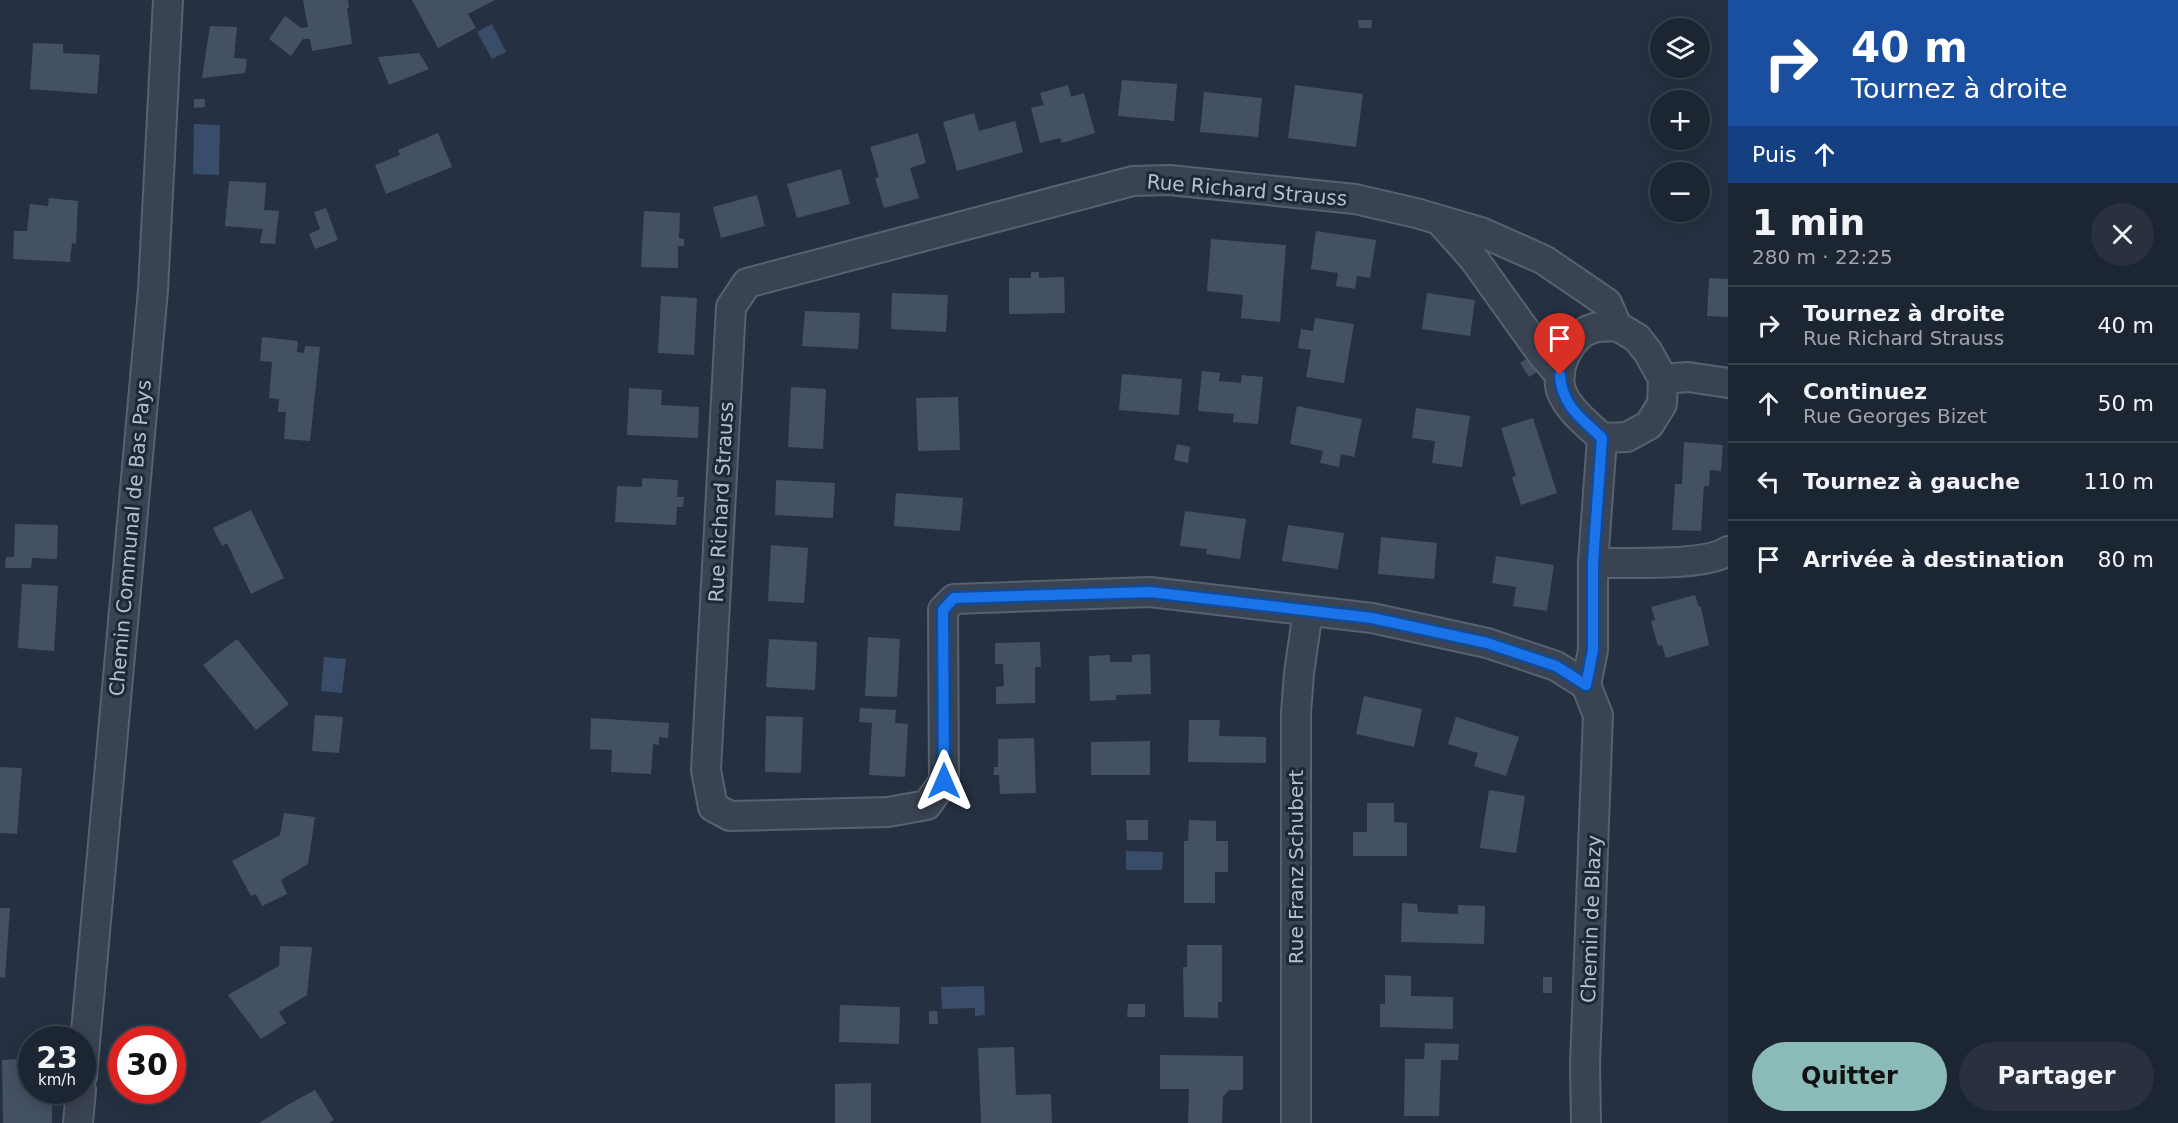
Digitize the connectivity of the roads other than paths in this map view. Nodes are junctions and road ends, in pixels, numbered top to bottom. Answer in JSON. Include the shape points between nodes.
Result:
{"nodes":[{"id":1,"x":168,"y":0,"type":"edge"},
{"id":2,"x":1441,"y":222,"type":"junction"},
{"id":3,"x":1617,"y":326,"type":"junction"},
{"id":4,"x":1560,"y":375,"type":"junction"},
{"id":5,"x":1663,"y":379,"type":"junction"},
{"id":6,"x":1728,"y":383,"type":"edge"},
{"id":7,"x":1602,"y":438,"type":"junction"},
{"id":8,"x":1728,"y":552,"type":"edge"},
{"id":9,"x":1593,"y":563,"type":"junction"},
{"id":10,"x":1308,"y":611,"type":"junction"},
{"id":11,"x":1586,"y":685,"type":"junction"},
{"id":12,"x":87,"y":1026,"type":"edge"},
{"id":13,"x":80,"y":1104,"type":"edge"},
{"id":14,"x":78,"y":1123,"type":"edge"},
{"id":15,"x":1296,"y":1123,"type":"edge"},
{"id":16,"x":1586,"y":1123,"type":"edge"}],
"edges":[{"from":1,"to":12,"type":"street","name":"Chemin Communal de Bas Pays","via":[[153,290]]},
{"from":2,"to":3,"type":"street","name":"Rue Richard Strauss","via":[[1481,232],[1544,260],[1606,303]]},
{"from":2,"to":4,"type":"street","name":"Rue Richard Strauss","via":[[1474,259]]},
{"from":2,"to":10,"type":"street","name":"Rue Richard Strauss","via":[[1355,199],[1169,180],[1133,181],[747,283],[731,308],[706,770],[713,807],[730,816],[888,812],[927,805],[944,781],[943,610],[954,598],[1150,592]]},
{"from":3,"to":4,"type":"street","via":[[1592,328],[1571,343]]},
{"from":3,"to":5,"type":"street","via":[[1637,338]]},
{"from":4,"to":7,"type":"street","via":[[1561,391],[1575,413]]},
{"from":5,"to":6,"type":"street","via":[[1688,377]]},
{"from":5,"to":7,"type":"street","via":[[1662,404],[1648,425],[1627,437]]},
{"from":7,"to":9,"type":"street"},
{"from":8,"to":9,"type":"street","via":[[1699,561]]},
{"from":9,"to":11,"type":"street","via":[[1593,650]]},
{"from":10,"to":11,"type":"street","via":[[1372,618],[1487,643],[1556,666]]},
{"from":10,"to":15,"type":"street","name":"Rue Franz Schubert","via":[[1296,713]]},
{"from":11,"to":16,"type":"street","name":"Chemin de Blazy","via":[[1598,715]]},
{"from":13,"to":14,"type":"street"}]}
